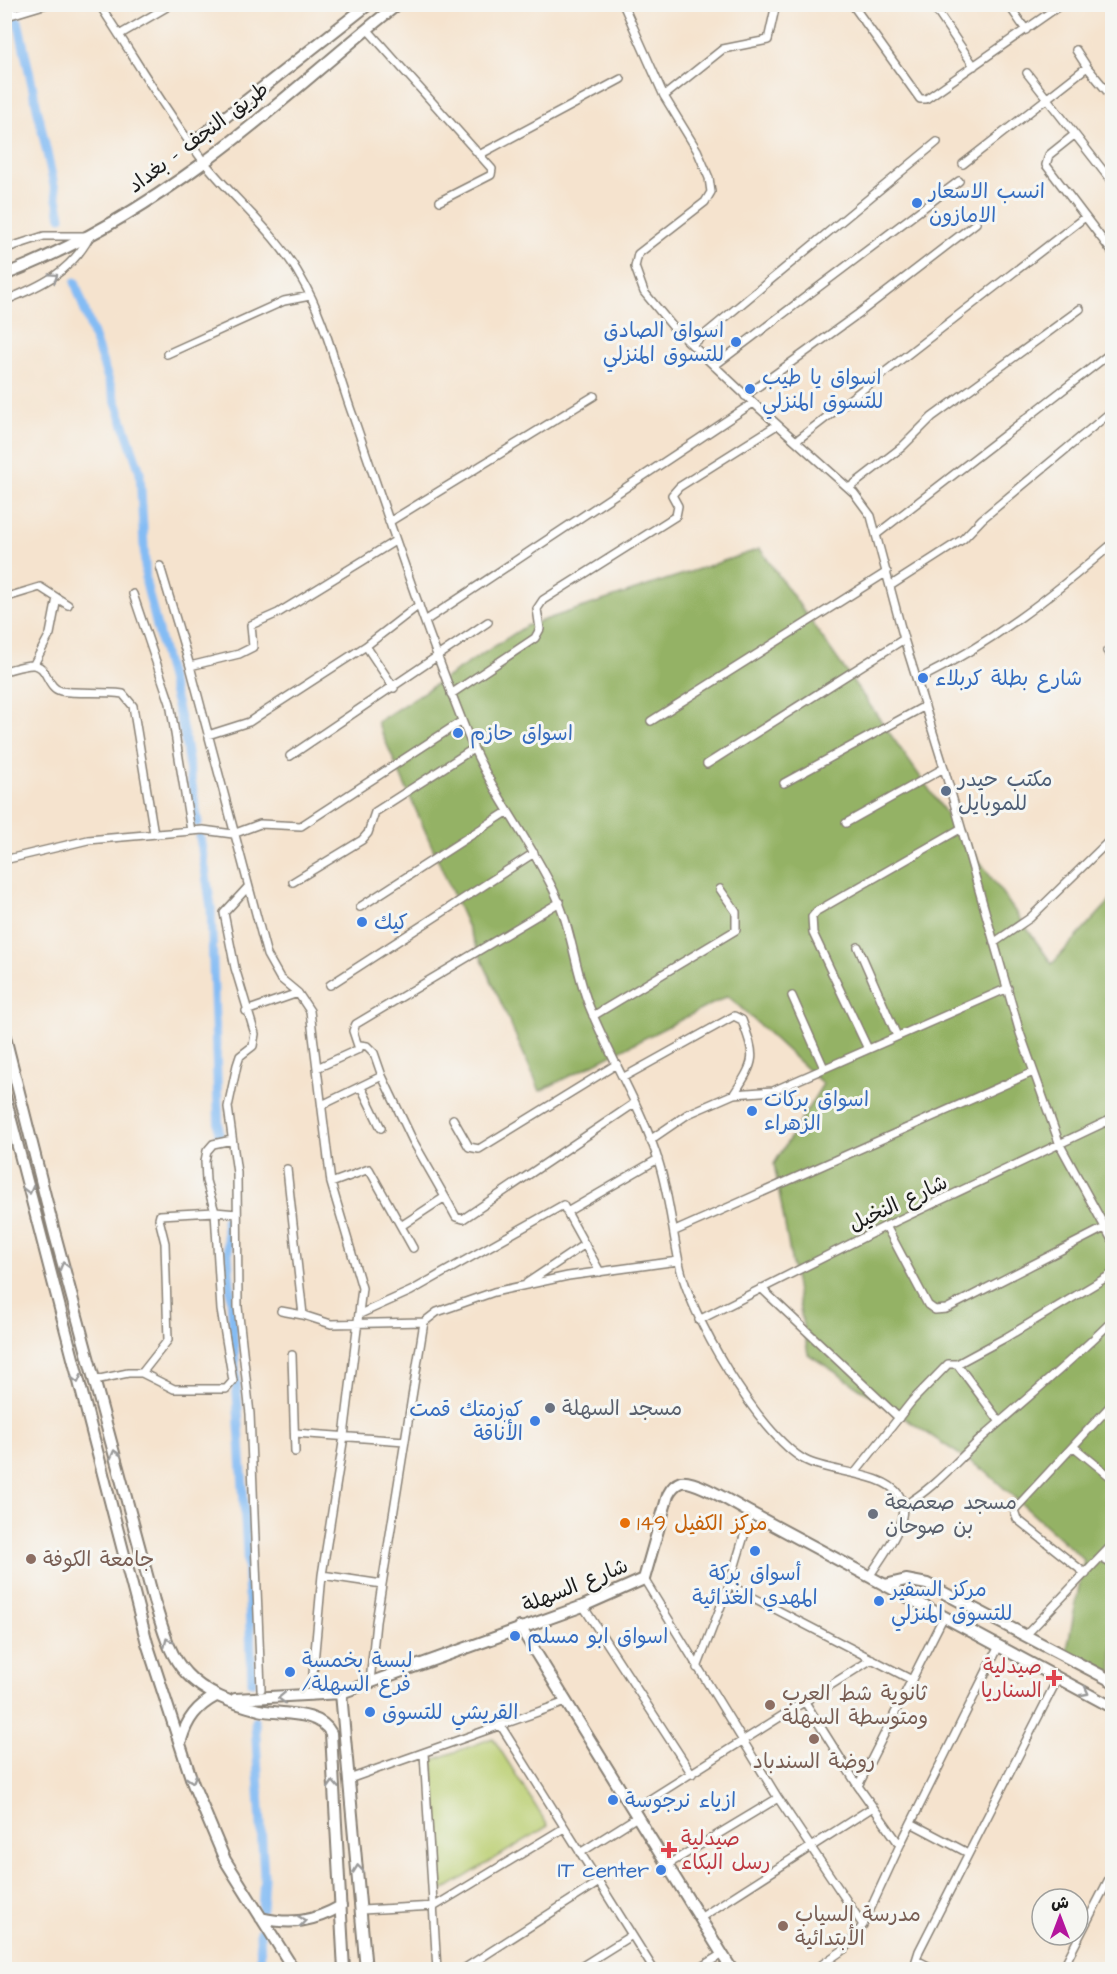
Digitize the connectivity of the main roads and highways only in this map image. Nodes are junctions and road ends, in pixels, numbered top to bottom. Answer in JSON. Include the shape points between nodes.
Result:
{"nodes":[{"id":1,"x":369,"y":4,"type":"edge"},
{"id":2,"x":398,"y":4,"type":"edge"},
{"id":3,"x":192,"y":144,"type":"road end"},
{"id":4,"x":4,"y":275,"type":"edge"},
{"id":5,"x":4,"y":1033,"type":"edge"},
{"id":6,"x":4,"y":1093,"type":"edge"},
{"id":7,"x":885,"y":1586,"type":"junction"},
{"id":8,"x":520,"y":1627,"type":"junction"},
{"id":9,"x":1113,"y":1681,"type":"edge"},
{"id":10,"x":341,"y":1693,"type":"junction"},
{"id":11,"x":222,"y":1697,"type":"junction"},
{"id":12,"x":1113,"y":1707,"type":"edge"},
{"id":13,"x":181,"y":1740,"type":"junction"},
{"id":14,"x":340,"y":1906,"type":"junction"},
{"id":15,"x":261,"y":1918,"type":"junction"},
{"id":16,"x":294,"y":1970,"type":"edge"},
{"id":17,"x":344,"y":1970,"type":"edge"},
{"id":18,"x":366,"y":1970,"type":"edge"},
{"id":19,"x":732,"y":1970,"type":"edge"}],
"edges":[{"from":1,"to":3,"type":"main road"},
{"from":2,"to":4,"type":"main road","name":"طريق النجف - بغداد","via":[[205,162],[90,236]]},
{"from":11,"to":5,"type":"main road","one_way":true,"via":[[202,1689],[184,1671],[164,1633]]},
{"from":6,"to":13,"type":"main road","one_way":true,"via":[[147,1643]]},
{"from":7,"to":8,"type":"main road","name":"شارع السهلة","via":[[752,1513],[686,1482],[675,1485],[668,1495],[644,1579],[583,1606]]},
{"from":7,"to":9,"type":"main road","via":[[906,1580],[927,1584]]},
{"from":7,"to":12,"type":"main road","name":"شارع السهلة","one_way":true},
{"from":8,"to":10,"type":"main road","name":"شارع السهلة"},
{"from":8,"to":19,"type":"main road"},
{"from":10,"to":11,"type":"main road","name":"شارع السهلة","one_way":true},
{"from":18,"to":10,"type":"main road","one_way":true},
{"from":11,"to":13,"type":"main road","via":[[197,1709]]},
{"from":14,"to":11,"type":"main road","one_way":true,"via":[[331,1733],[327,1725],[309,1717],[258,1709]]},
{"from":13,"to":15,"type":"main road","one_way":true,"via":[[225,1860]]},
{"from":15,"to":14,"type":"main road","one_way":true,"via":[[281,1923],[302,1922],[322,1917]]},
{"from":14,"to":17,"type":"main road"},
{"from":15,"to":16,"type":"main road"}]}
